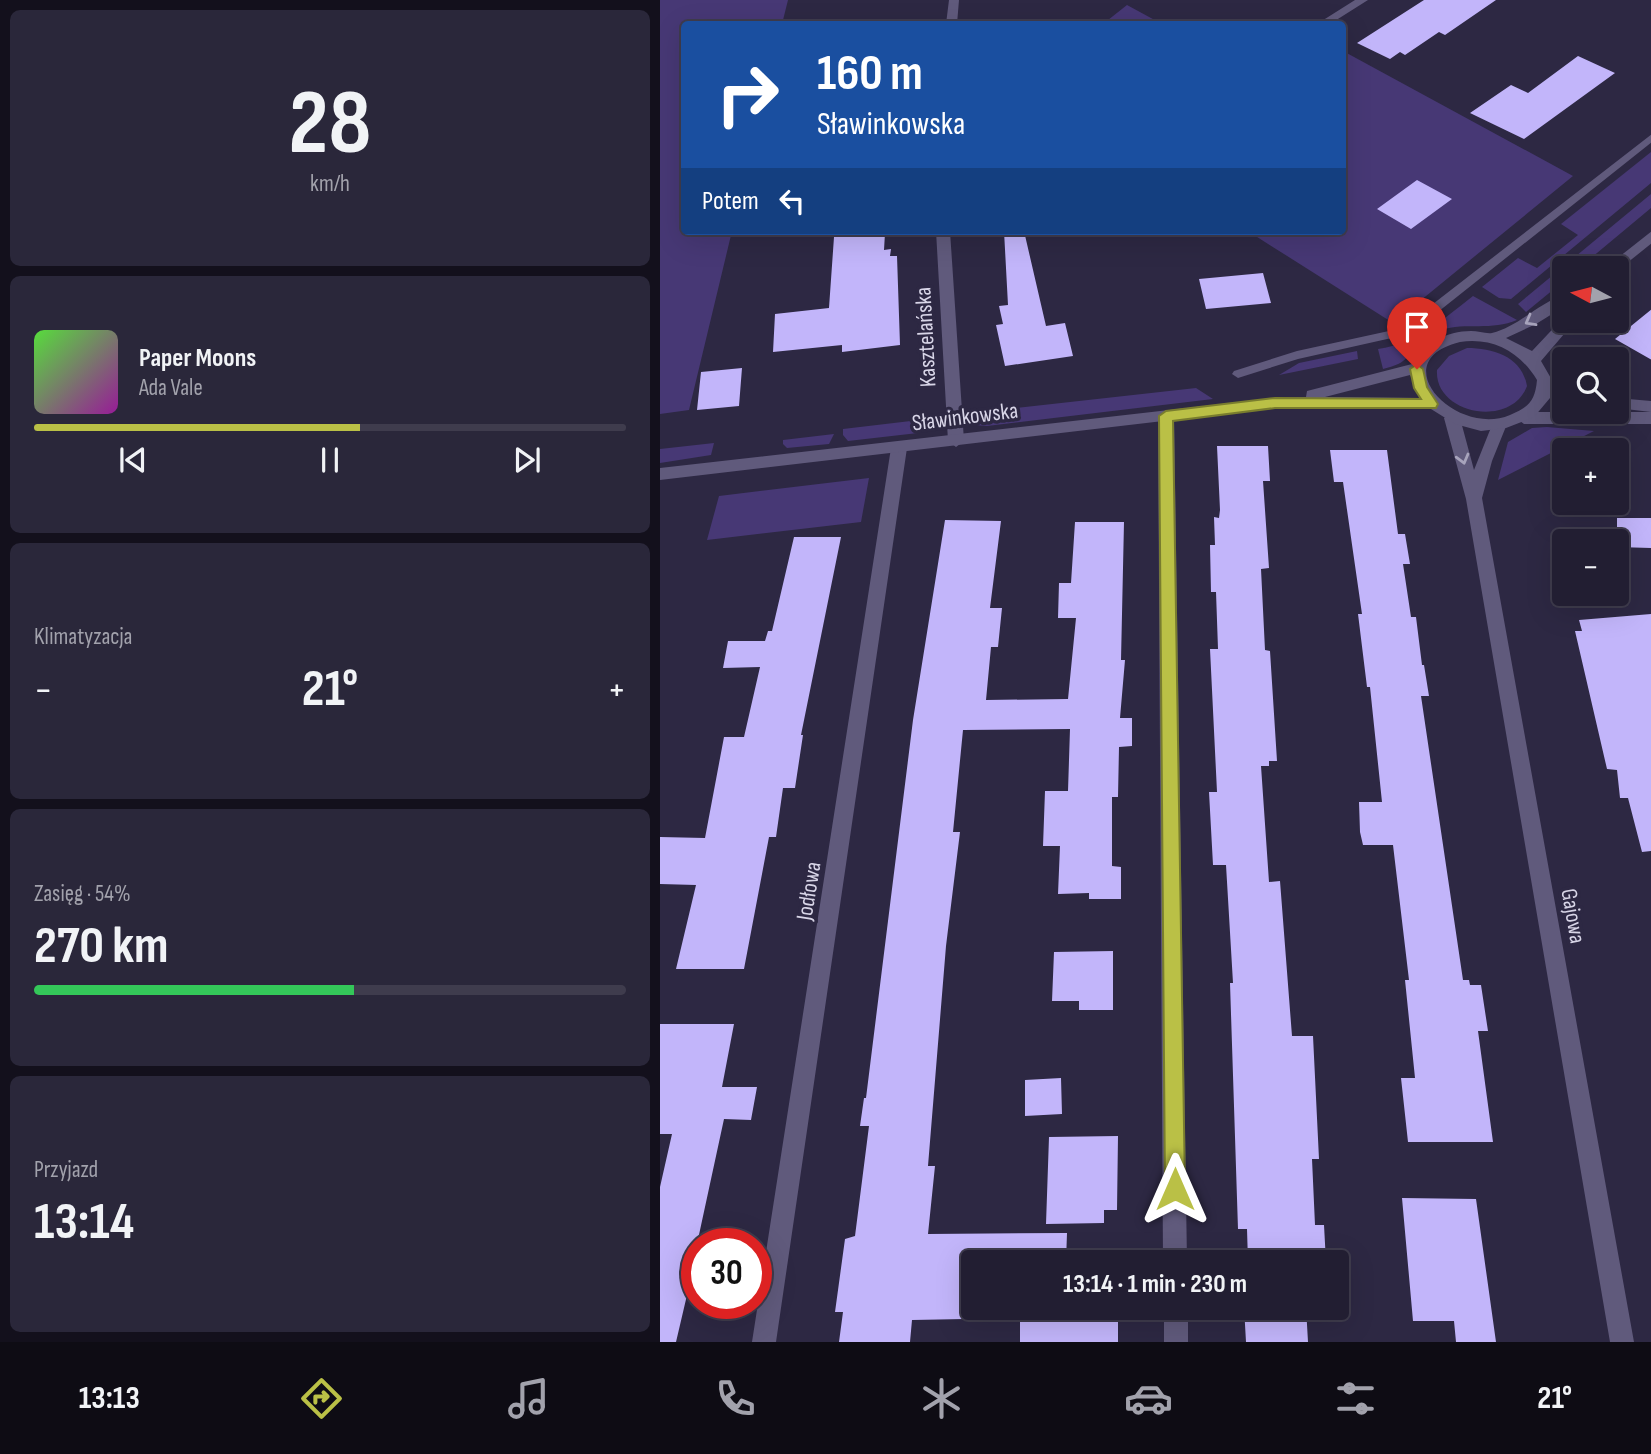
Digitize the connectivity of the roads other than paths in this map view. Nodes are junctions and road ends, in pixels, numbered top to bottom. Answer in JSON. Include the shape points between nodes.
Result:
{"nodes":[{"id":1,"x":954,"y":0,"type":"edge"},
{"id":2,"x":1363,"y":0,"type":"edge"},
{"id":3,"x":952,"y":21,"type":"edge"},
{"id":4,"x":1328,"y":21,"type":"edge"},
{"id":5,"x":1651,"y":137,"type":"edge"},
{"id":6,"x":944,"y":235,"type":"edge"},
{"id":7,"x":1651,"y":235,"type":"edge"},
{"id":8,"x":1627,"y":256,"type":"edge"},
{"id":9,"x":1552,"y":307,"type":"edge"},
{"id":10,"x":1557,"y":333,"type":"edge"},
{"id":11,"x":1493,"y":338,"type":"junction"},
{"id":12,"x":1533,"y":360,"type":"junction"},
{"id":13,"x":1417,"y":369,"type":"junction"},
{"id":14,"x":1238,"y":374,"type":"dead end"},
{"id":15,"x":1545,"y":388,"type":"junction"},
{"id":16,"x":1552,"y":390,"type":"edge"},
{"id":17,"x":1275,"y":403,"type":"junction"},
{"id":18,"x":1432,"y":404,"type":"junction"},
{"id":19,"x":1629,"y":404,"type":"edge"},
{"id":20,"x":1651,"y":407,"type":"edge"},
{"id":21,"x":1166,"y":416,"type":"junction"},
{"id":22,"x":1452,"y":418,"type":"junction"},
{"id":23,"x":1524,"y":418,"type":"junction"},
{"id":24,"x":1651,"y":418,"type":"edge"},
{"id":25,"x":1499,"y":424,"type":"junction"},
{"id":26,"x":956,"y":441,"type":"junction"},
{"id":27,"x":899,"y":448,"type":"junction"},
{"id":28,"x":660,"y":474,"type":"edge"},
{"id":29,"x":1474,"y":499,"type":"junction"},
{"id":30,"x":1175,"y":1250,"type":"edge"},
{"id":31,"x":1176,"y":1320,"type":"edge"},
{"id":32,"x":764,"y":1342,"type":"edge"},
{"id":33,"x":1176,"y":1342,"type":"edge"},
{"id":34,"x":1622,"y":1342,"type":"edge"}],
"edges":[{"from":1,"to":3,"type":"street"},
{"from":2,"to":4,"type":"street"},
{"from":5,"to":14,"type":"lane","via":[[1415,324],[1401,332],[1297,355]]},
{"from":6,"to":26,"type":"street","name":"Kasztelańska"},
{"from":7,"to":8,"type":"street"},
{"from":9,"to":11,"type":"street","one_way":true},
{"from":10,"to":12,"type":"street"},
{"from":11,"to":12,"type":"street"},
{"from":11,"to":13,"type":"street","via":[[1468,336],[1442,342],[1424,354]]},
{"from":12,"to":15,"type":"street","via":[[1544,374]]},
{"from":13,"to":17,"type":"street","name":"Sławinkowska"},
{"from":13,"to":18,"type":"street","via":[[1421,388]]},
{"from":15,"to":16,"type":"street"},
{"from":15,"to":23,"type":"street","via":[[1538,405]]},
{"from":17,"to":18,"type":"street","name":"Sławinkowska"},
{"from":17,"to":21,"type":"street","name":"Sławinkowska"},
{"from":18,"to":22,"type":"street"},
{"from":19,"to":20,"type":"street"},
{"from":21,"to":26,"type":"street","name":"Sławinkowska"},
{"from":21,"to":30,"type":"street"},
{"from":22,"to":25,"type":"street"},
{"from":22,"to":29,"type":"street","name":"Gajowa","one_way":true},
{"from":23,"to":24,"type":"street"},
{"from":23,"to":25,"type":"street"},
{"from":25,"to":29,"type":"street","name":"Gajowa"},
{"from":26,"to":27,"type":"street","name":"Sławinkowska"},
{"from":27,"to":28,"type":"street","name":"Sławinkowska"},
{"from":27,"to":32,"type":"street","name":"Jodłowa"},
{"from":29,"to":34,"type":"street","name":"Gajowa"},
{"from":31,"to":33,"type":"street"}]}
